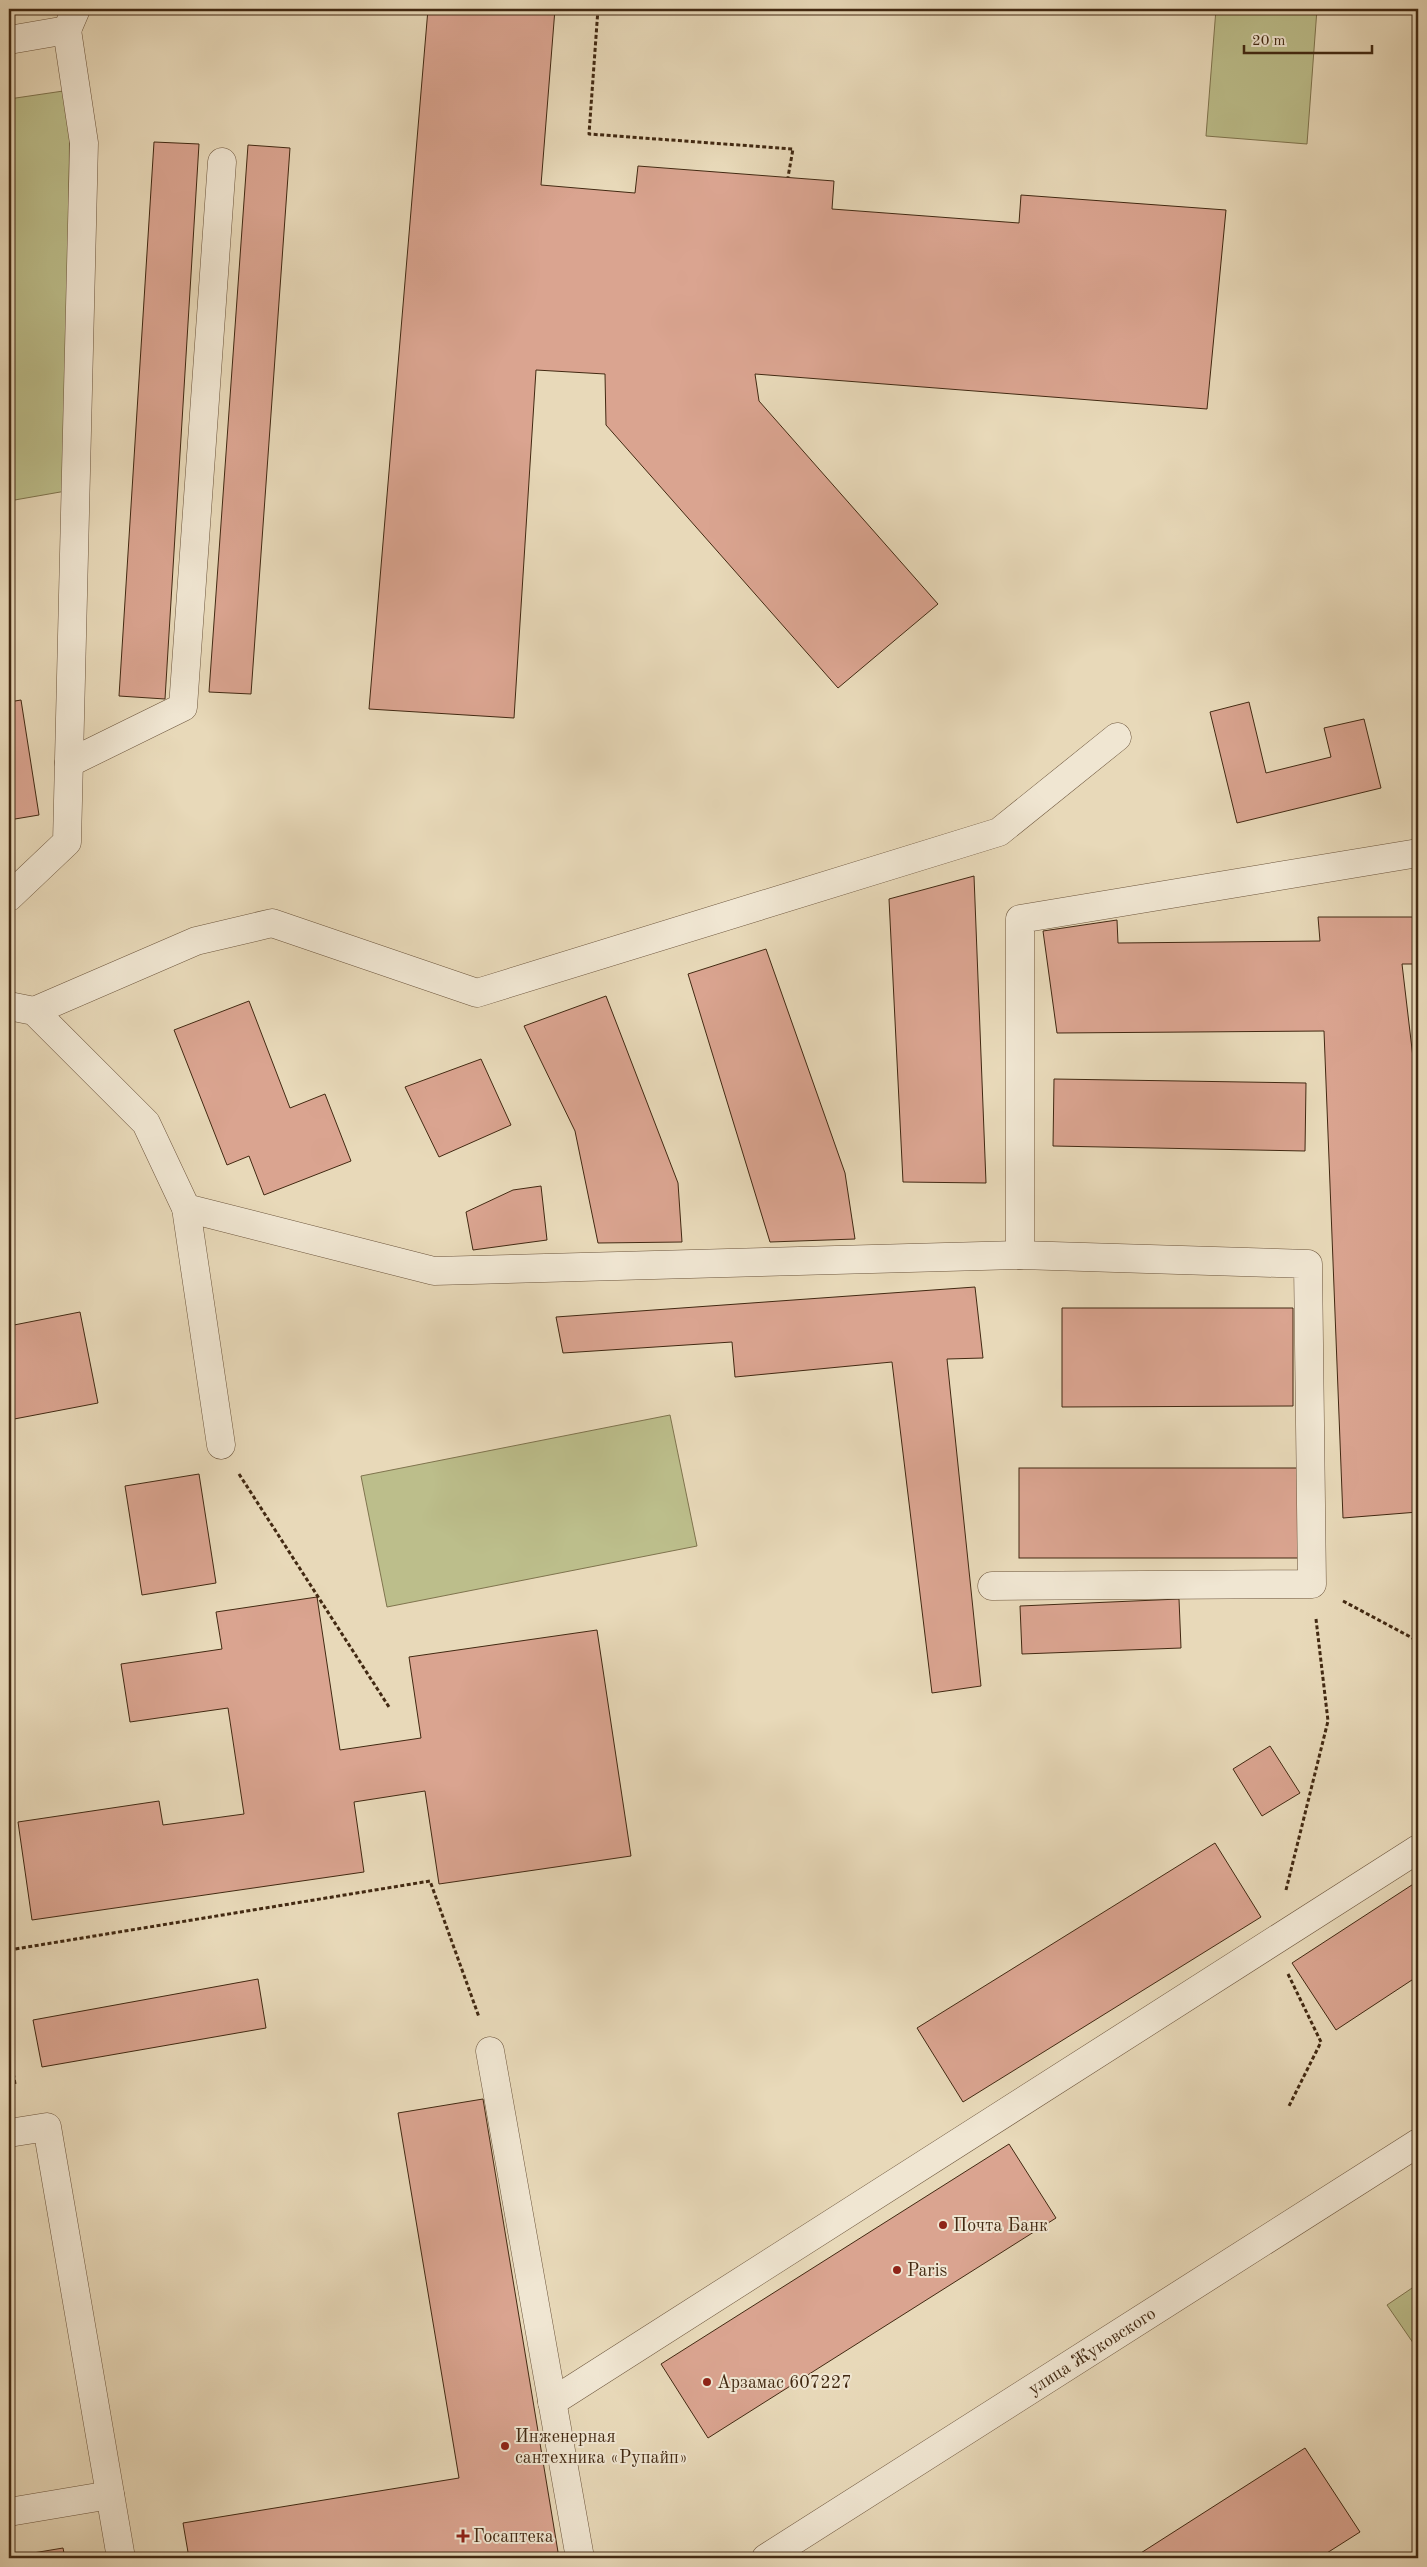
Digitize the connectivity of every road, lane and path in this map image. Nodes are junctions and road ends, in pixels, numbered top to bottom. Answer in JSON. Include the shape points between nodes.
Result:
{"nodes":[{"id":1,"x":598,"y":9,"type":"edge"},
{"id":2,"x":72,"y":20,"type":"edge"},
{"id":3,"x":9,"y":40,"type":"edge"},
{"id":4,"x":222,"y":162,"type":"dead end"},
{"id":5,"x":788,"y":177,"type":"dead end"},
{"id":6,"x":1116,"y":737,"type":"dead end"},
{"id":7,"x":69,"y":763,"type":"junction"},
{"id":8,"x":1418,"y":853,"type":"edge"},
{"id":9,"x":9,"y":897,"type":"edge"},
{"id":10,"x":21,"y":1008,"type":"edge"},
{"id":11,"x":186,"y":1208,"type":"junction"},
{"id":12,"x":1020,"y":1255,"type":"junction"},
{"id":13,"x":220,"y":1445,"type":"joint"},
{"id":14,"x":1312,"y":1584,"type":"junction"},
{"id":15,"x":992,"y":1586,"type":"dead end"},
{"id":16,"x":1418,"y":1641,"type":"edge"},
{"id":17,"x":389,"y":1707,"type":"dead end"},
{"id":18,"x":1418,"y":1849,"type":"edge"},
{"id":19,"x":1273,"y":1942,"type":"junction"},
{"id":20,"x":9,"y":1950,"type":"edge"},
{"id":21,"x":9,"y":2048,"type":"edge"},
{"id":22,"x":490,"y":2050,"type":"joint"},
{"id":23,"x":15,"y":2084,"type":"dead end"},
{"id":24,"x":1288,"y":2108,"type":"dead end"},
{"id":25,"x":9,"y":2133,"type":"edge"},
{"id":26,"x":1418,"y":2143,"type":"edge"},
{"id":27,"x":552,"y":2402,"type":"junction"},
{"id":28,"x":110,"y":2494,"type":"junction"},
{"id":29,"x":9,"y":2512,"type":"edge"},
{"id":30,"x":120,"y":2558,"type":"edge"},
{"id":31,"x":580,"y":2558,"type":"edge"},
{"id":32,"x":766,"y":2558,"type":"edge"}],
"edges":[{"from":1,"to":5,"type":"path","via":[[589,134],[794,149]]},
{"from":2,"to":3,"type":"street"},
{"from":2,"to":7,"type":"street","via":[[84,143]]},
{"from":4,"to":7,"type":"street","via":[[183,706]]},
{"from":6,"to":10,"type":"street","via":[[999,832],[476,994],[272,923],[196,941]]},
{"from":7,"to":9,"type":"street","via":[[67,842]]},
{"from":8,"to":12,"type":"street","via":[[1020,919]]},
{"from":10,"to":11,"type":"street","via":[[146,1123]]},
{"from":11,"to":12,"type":"street","via":[[434,1271]]},
{"from":11,"to":13,"type":"street"},
{"from":12,"to":14,"type":"street","via":[[1308,1264]]},
{"from":13,"to":17,"type":"path"},
{"from":14,"to":15,"type":"street"},
{"from":14,"to":16,"type":"path"},
{"from":14,"to":19,"type":"path","via":[[1328,1721]]},
{"from":18,"to":19,"type":"street"},
{"from":19,"to":24,"type":"path","via":[[1321,2042]]},
{"from":19,"to":27,"type":"street"},
{"from":20,"to":22,"type":"path","via":[[430,1881]]},
{"from":21,"to":23,"type":"path"},
{"from":22,"to":27,"type":"street"},
{"from":25,"to":28,"type":"street","via":[[47,2127]]},
{"from":26,"to":32,"type":"street","name":"улица Жуковского"},
{"from":27,"to":31,"type":"street"},
{"from":28,"to":29,"type":"street"},
{"from":28,"to":30,"type":"street"}]}
